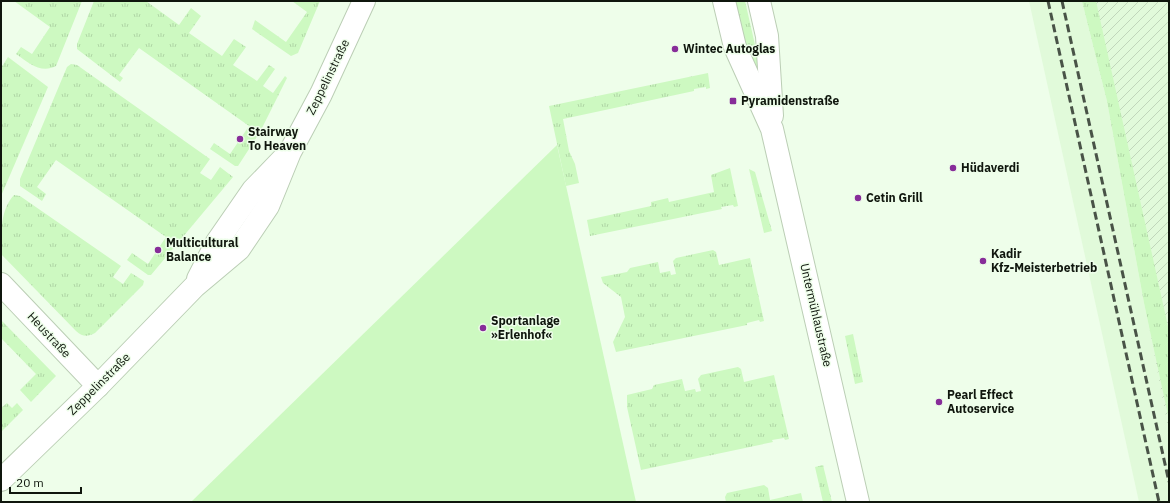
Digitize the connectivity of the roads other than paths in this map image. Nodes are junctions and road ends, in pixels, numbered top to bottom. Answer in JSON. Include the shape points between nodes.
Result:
{"nodes":[{"id":1,"x":364,"y":1,"type":"edge"},
{"id":2,"x":724,"y":1,"type":"edge"},
{"id":3,"x":759,"y":1,"type":"edge"},
{"id":4,"x":772,"y":129,"type":"junction"},
{"id":5,"x":1,"y":284,"type":"edge"},
{"id":6,"x":98,"y":386,"type":"junction"},
{"id":7,"x":1,"y":480,"type":"edge"},
{"id":8,"x":858,"y":502,"type":"edge"}],
"edges":[{"from":1,"to":6,"type":"street","name":"Zeppelinstraße","via":[[321,94],[290,152],[253,190],[217,242],[195,286]]},
{"from":2,"to":4,"type":"street","name":"Untermühlaustraße","via":[[735,47]]},
{"from":3,"to":4,"type":"street","name":"Untermühlaustraße","via":[[767,36]]},
{"from":4,"to":8,"type":"street","name":"Untermühlaustraße"},
{"from":5,"to":6,"type":"street","name":"Heustraße"},
{"from":6,"to":7,"type":"street","name":"Zeppelinstraße"}]}
